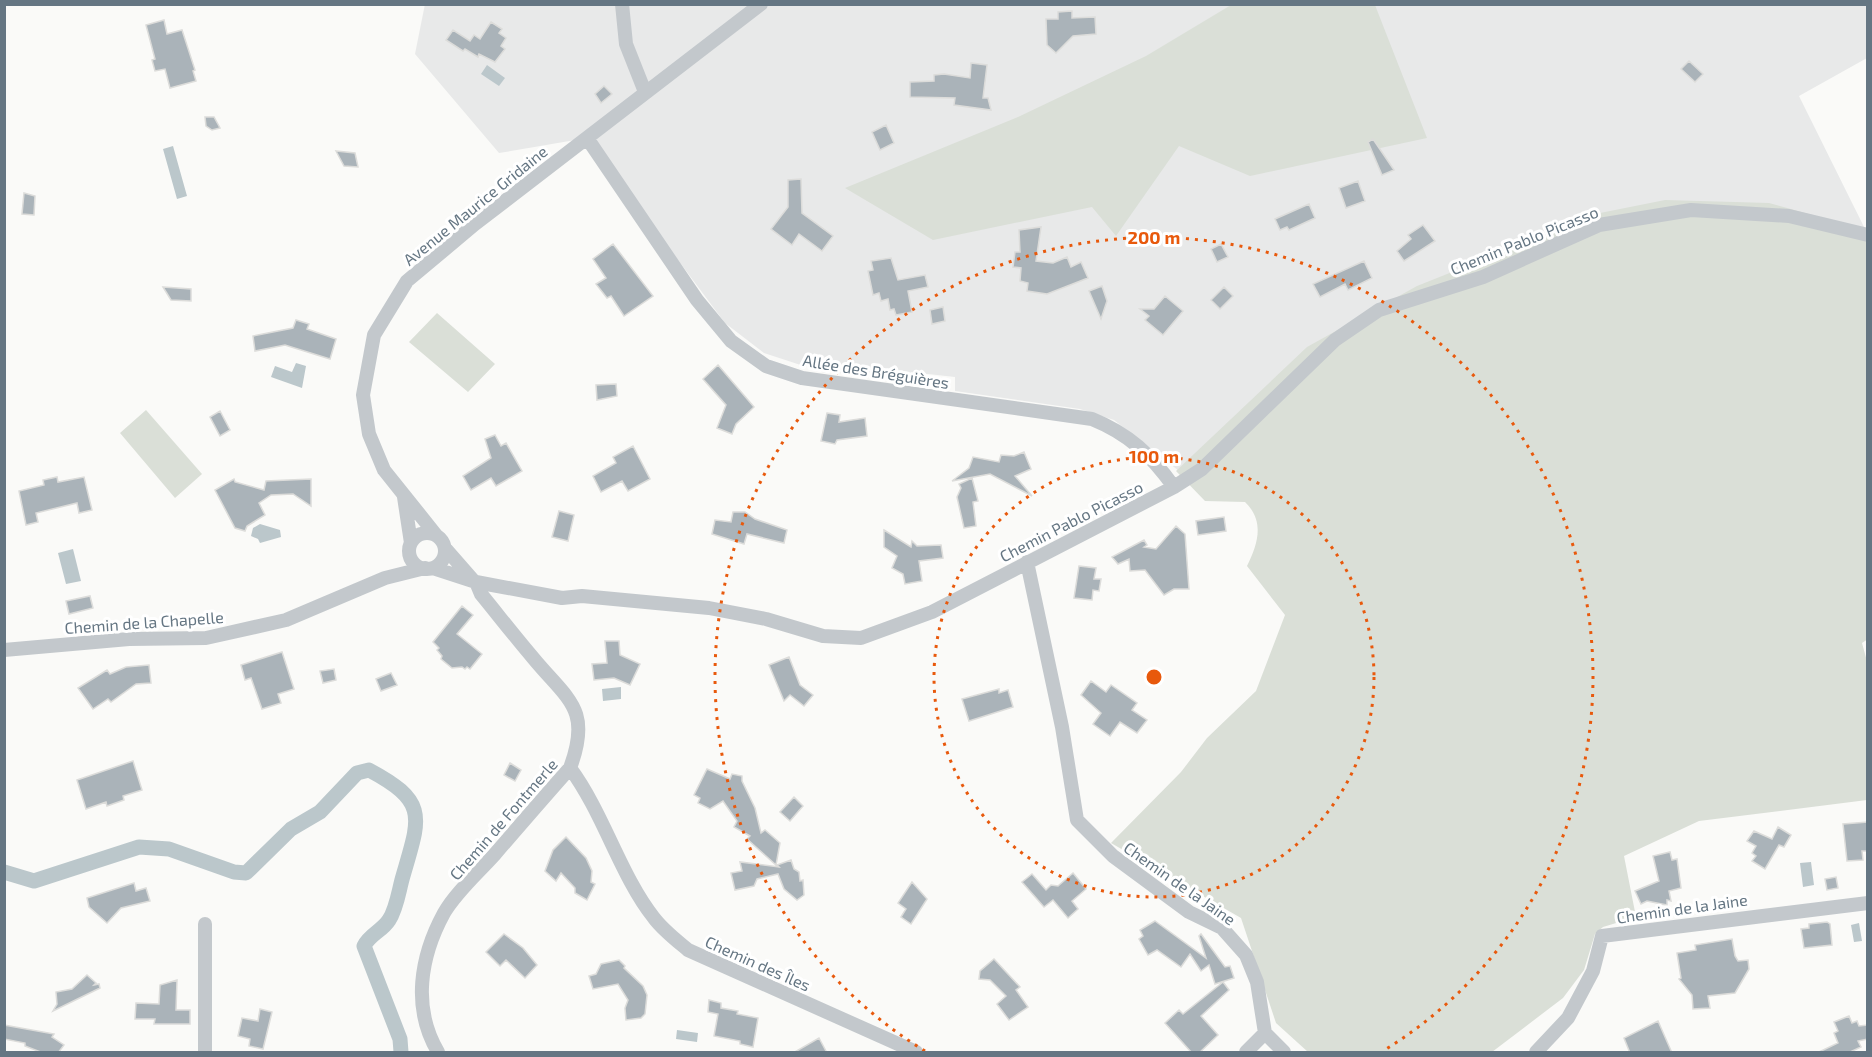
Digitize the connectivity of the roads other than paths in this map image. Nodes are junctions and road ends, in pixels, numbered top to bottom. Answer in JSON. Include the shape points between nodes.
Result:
{"nodes":[{"id":1,"x":622,"y":4,"type":"edge"},
{"id":2,"x":761,"y":4,"type":"edge"},
{"id":3,"x":645,"y":92,"type":"junction"},
{"id":4,"x":587,"y":138,"type":"junction"},
{"id":5,"x":1868,"y":235,"type":"edge"},
{"id":6,"x":1174,"y":487,"type":"junction"},
{"id":7,"x":404,"y":497,"type":"junction"},
{"id":8,"x":436,"y":535,"type":"junction"},
{"id":9,"x":410,"y":547,"type":"junction"},
{"id":10,"x":445,"y":548,"type":"junction"},
{"id":11,"x":1027,"y":562,"type":"junction"},
{"id":12,"x":429,"y":568,"type":"junction"},
{"id":13,"x":385,"y":578,"type":"junction"},
{"id":14,"x":477,"y":586,"type":"junction"},
{"id":15,"x":4,"y":650,"type":"edge"},
{"id":16,"x":570,"y":768,"type":"junction"},
{"id":17,"x":1868,"y":903,"type":"edge"},
{"id":18,"x":205,"y":924,"type":"dead end"},
{"id":19,"x":1265,"y":1033,"type":"junction"},
{"id":20,"x":205,"y":1053,"type":"edge"},
{"id":21,"x":438,"y":1053,"type":"edge"},
{"id":22,"x":916,"y":1053,"type":"edge"},
{"id":23,"x":1246,"y":1053,"type":"edge"},
{"id":24,"x":1284,"y":1053,"type":"edge"},
{"id":25,"x":1536,"y":1053,"type":"edge"}],
"edges":[{"from":1,"to":3,"type":"street","via":[[626,44]]},
{"from":2,"to":3,"type":"street","name":"Avenue Maurice Gridaine"},
{"from":3,"to":4,"type":"street","name":"Avenue Maurice Gridaine"},
{"from":4,"to":6,"type":"street","name":"Allée des Bréguières","via":[[697,300],[731,341],[766,366],[802,378],[1092,419],[1118,429],[1157,464]]},
{"from":4,"to":7,"type":"street","name":"Avenue Maurice Gridaine","via":[[406,281],[374,335],[363,395],[369,434],[384,470]]},
{"from":5,"to":6,"type":"street","name":"Chemin Pablo Picasso","via":[[1789,216],[1691,210],[1599,225],[1483,276],[1379,310],[1335,340],[1202,469]]},
{"from":6,"to":11,"type":"street","name":"Chemin Pablo Picasso"},
{"from":7,"to":8,"type":"street","name":"Avenue Maurice Gridaine"},
{"from":7,"to":9,"type":"street","name":"Avenue Maurice Gridaine"},
{"from":8,"to":9,"type":"street","via":[[425,533]]},
{"from":8,"to":10,"type":"street"},
{"from":9,"to":12,"type":"street","via":[[412,561]]},
{"from":9,"to":13,"type":"street","name":"Chemin de la Chapelle"},
{"from":10,"to":12,"type":"street","via":[[442,560]]},
{"from":10,"to":14,"type":"street"},
{"from":11,"to":14,"type":"street","name":"Chemin Pablo Picasso","via":[[933,612],[861,638],[823,636],[709,608],[582,596],[562,598]]},
{"from":11,"to":19,"type":"street","name":"Chemin de la Jaine","via":[[1077,820],[1113,856],[1188,912],[1222,928],[1246,955],[1257,982]]},
{"from":12,"to":13,"type":"street","name":"Chemin de la Chapelle"},
{"from":12,"to":14,"type":"street","name":"Chemin Pablo Picasso"},
{"from":13,"to":15,"type":"street","name":"Chemin de la Chapelle","via":[[286,620],[206,638],[129,639]]},
{"from":14,"to":16,"type":"street","name":"Chemin de Fontmerle","via":[[572,700],[579,723]]},
{"from":16,"to":21,"type":"street","name":"Chemin de Fontmerle","via":[[445,911],[427,950],[422,974],[425,1021]]},
{"from":16,"to":22,"type":"street","name":"Chemin des Îles","via":[[589,794],[641,899],[662,928],[688,950]]},
{"from":17,"to":25,"type":"street","name":"Chemin de la Jaine","via":[[1602,936],[1593,971],[1568,1018]]},
{"from":18,"to":20,"type":"street"},
{"from":19,"to":23,"type":"street"},
{"from":19,"to":24,"type":"street"}]}
